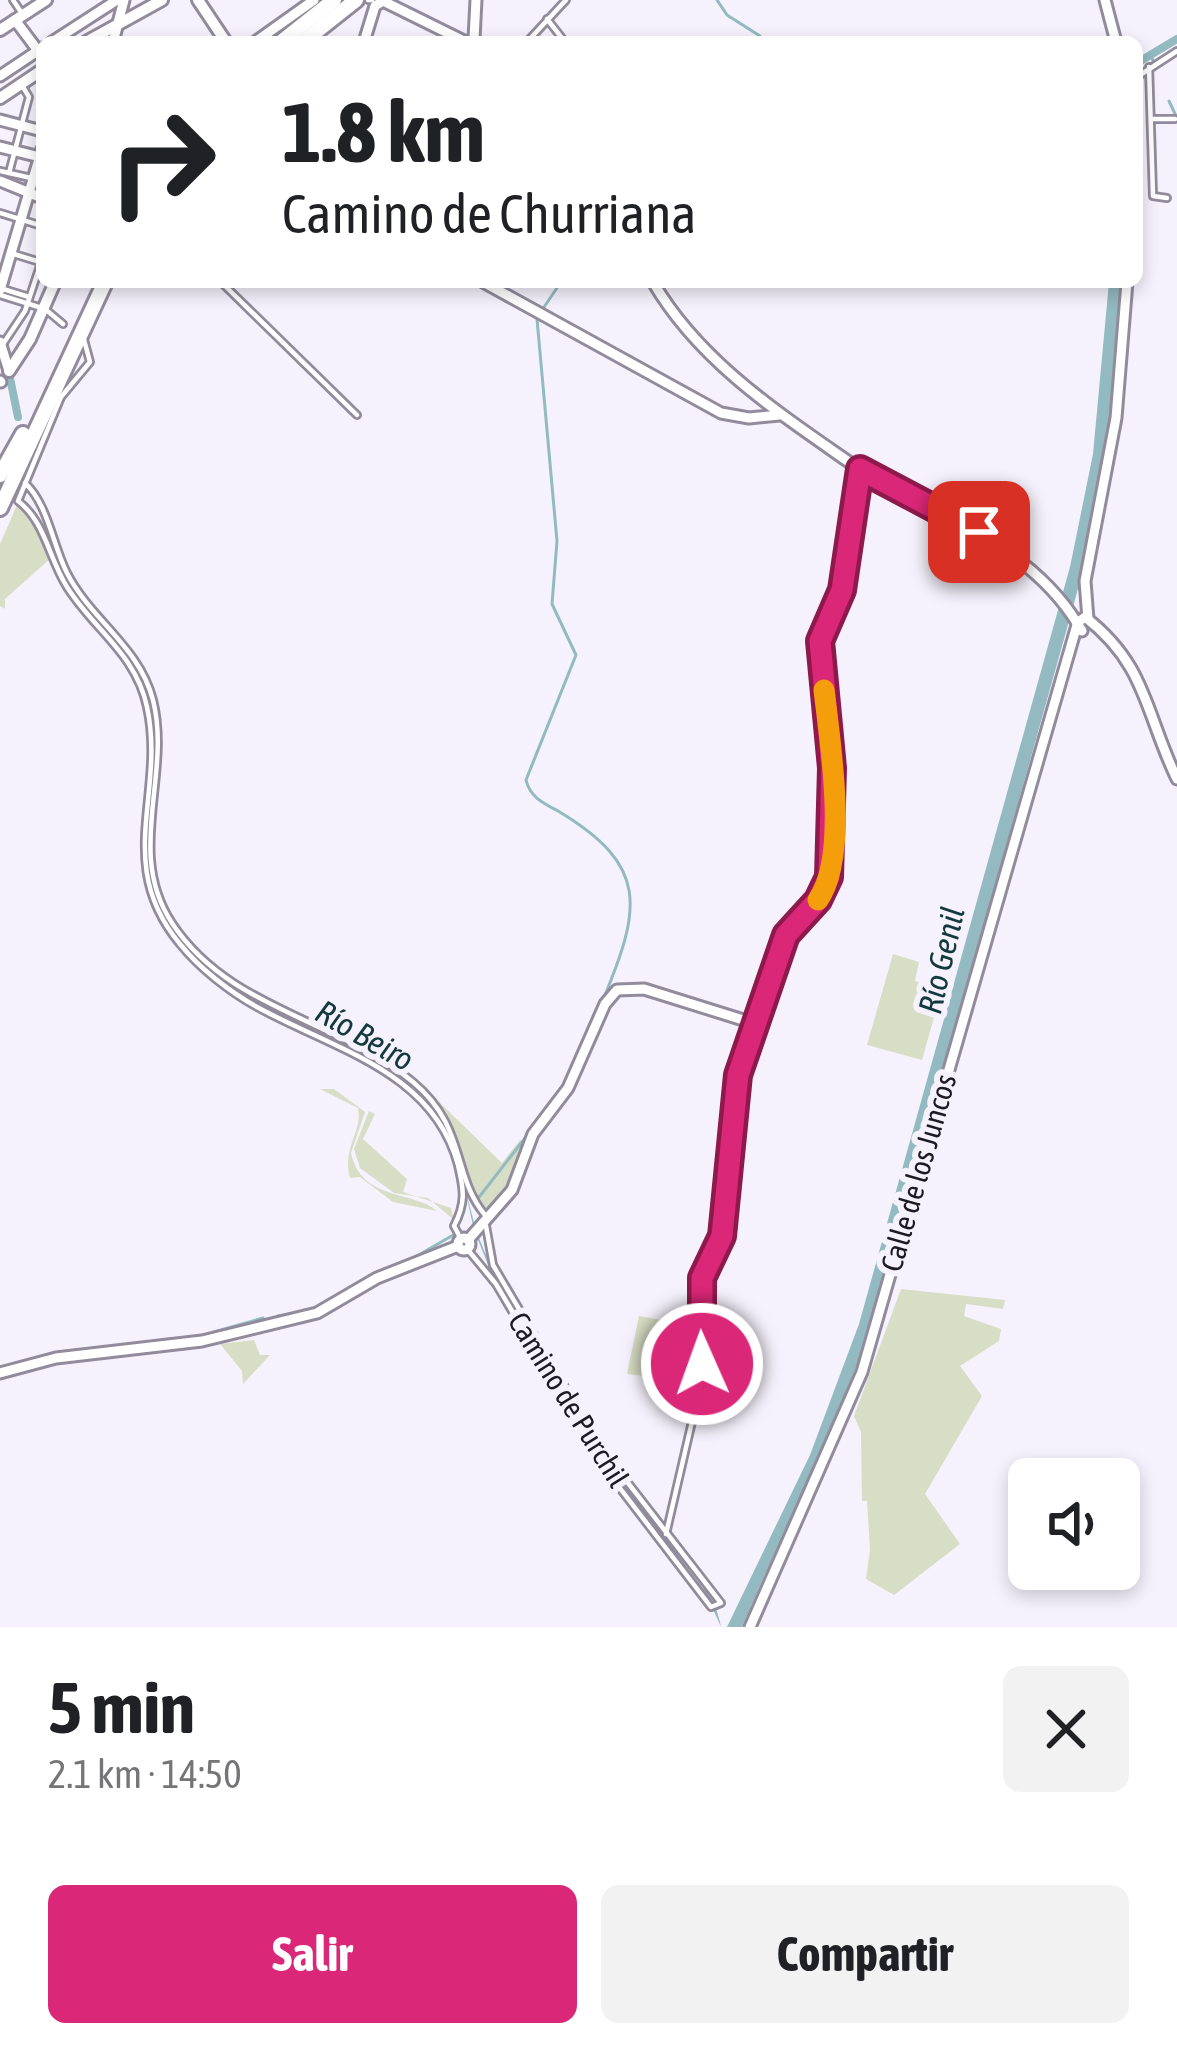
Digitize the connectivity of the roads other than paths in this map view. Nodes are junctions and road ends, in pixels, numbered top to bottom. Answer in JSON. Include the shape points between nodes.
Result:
{"nodes":[{"id":1,"x":40,"y":0,"type":"edge"},
{"id":2,"x":162,"y":0,"type":"edge"},
{"id":3,"x":195,"y":0,"type":"edge"},
{"id":4,"x":314,"y":0,"type":"edge"},
{"id":5,"x":334,"y":0,"type":"edge"},
{"id":6,"x":344,"y":0,"type":"edge"},
{"id":7,"x":372,"y":0,"type":"edge"},
{"id":8,"x":476,"y":0,"type":"edge"},
{"id":9,"x":566,"y":0,"type":"edge"},
{"id":10,"x":1105,"y":0,"type":"edge"},
{"id":11,"x":122,"y":1,"type":"edge"},
{"id":12,"x":101,"y":4,"type":"edge"},
{"id":13,"x":18,"y":12,"type":"edge"},
{"id":14,"x":547,"y":19,"type":"junction"},
{"id":15,"x":120,"y":23,"type":"junction"},
{"id":16,"x":0,"y":27,"type":"edge"},
{"id":17,"x":60,"y":36,"type":"edge"},
{"id":18,"x":97,"y":36,"type":"edge"},
{"id":19,"x":115,"y":36,"type":"edge"},
{"id":20,"x":219,"y":36,"type":"edge"},
{"id":21,"x":263,"y":36,"type":"edge"},
{"id":22,"x":289,"y":36,"type":"edge"},
{"id":23,"x":299,"y":36,"type":"edge"},
{"id":24,"x":313,"y":36,"type":"edge"},
{"id":25,"x":321,"y":36,"type":"edge"},
{"id":26,"x":365,"y":36,"type":"edge"},
{"id":27,"x":462,"y":36,"type":"edge"},
{"id":28,"x":470,"y":36,"type":"edge"},
{"id":29,"x":531,"y":36,"type":"edge"},
{"id":30,"x":560,"y":36,"type":"edge"},
{"id":31,"x":1114,"y":36,"type":"edge"},
{"id":32,"x":36,"y":43,"type":"edge"},
{"id":33,"x":1177,"y":51,"type":"edge"},
{"id":34,"x":36,"y":54,"type":"edge"},
{"id":35,"x":1149,"y":67,"type":"junction"},
{"id":36,"x":2,"y":70,"type":"edge"},
{"id":37,"x":1143,"y":72,"type":"edge"},
{"id":38,"x":36,"y":74,"type":"edge"},
{"id":39,"x":21,"y":84,"type":"junction"},
{"id":40,"x":0,"y":98,"type":"edge"},
{"id":41,"x":1152,"y":119,"type":"junction"},
{"id":42,"x":1174,"y":119,"type":"edge"},
{"id":43,"x":0,"y":120,"type":"edge"},
{"id":44,"x":22,"y":126,"type":"junction"},
{"id":45,"x":36,"y":130,"type":"edge"},
{"id":46,"x":0,"y":151,"type":"edge"},
{"id":47,"x":15,"y":151,"type":"junction"},
{"id":48,"x":36,"y":153,"type":"edge"},
{"id":49,"x":0,"y":171,"type":"edge"},
{"id":50,"x":36,"y":172,"type":"edge"},
{"id":51,"x":5,"y":177,"type":"edge"},
{"id":52,"x":31,"y":178,"type":"dead end"},
{"id":53,"x":30,"y":194,"type":"junction"},
{"id":54,"x":36,"y":196,"type":"edge"},
{"id":55,"x":1167,"y":197,"type":"dead end"},
{"id":56,"x":0,"y":213,"type":"edge"},
{"id":57,"x":22,"y":220,"type":"junction"},
{"id":58,"x":36,"y":224,"type":"edge"},
{"id":59,"x":8,"y":252,"type":"edge"},
{"id":60,"x":36,"y":276,"type":"edge"},
{"id":61,"x":53,"y":288,"type":"edge"},
{"id":62,"x":91,"y":288,"type":"edge"},
{"id":63,"x":102,"y":288,"type":"edge"},
{"id":64,"x":227,"y":288,"type":"edge"},
{"id":65,"x":493,"y":288,"type":"edge"},
{"id":66,"x":658,"y":288,"type":"edge"},
{"id":67,"x":1127,"y":288,"type":"edge"},
{"id":68,"x":1,"y":291,"type":"edge"},
{"id":69,"x":28,"y":301,"type":"junction"},
{"id":70,"x":44,"y":315,"type":"junction"},
{"id":71,"x":63,"y":324,"type":"dead end"},
{"id":72,"x":83,"y":336,"type":"dead end"},
{"id":73,"x":1,"y":344,"type":"edge"},
{"id":74,"x":6,"y":373,"type":"edge"},
{"id":75,"x":357,"y":415,"type":"dead end"},
{"id":76,"x":779,"y":415,"type":"junction"},
{"id":77,"x":28,"y":433,"type":"junction"},
{"id":78,"x":860,"y":469,"type":"junction"},
{"id":79,"x":0,"y":475,"type":"edge"},
{"id":80,"x":25,"y":484,"type":"junction"},
{"id":81,"x":0,"y":490,"type":"edge"},
{"id":82,"x":0,"y":508,"type":"edge"},
{"id":83,"x":0,"y":524,"type":"edge"},
{"id":84,"x":1082,"y":622,"type":"junction"},
{"id":85,"x":1177,"y":779,"type":"edge"},
{"id":86,"x":757,"y":1024,"type":"junction"},
{"id":87,"x":473,"y":1235,"type":"junction"},
{"id":88,"x":0,"y":1373,"type":"edge"},
{"id":89,"x":666,"y":1534,"type":"junction"},
{"id":90,"x":747,"y":1626,"type":"edge"}],
"edges":[{"from":1,"to":13,"type":"main road"},
{"from":2,"to":15,"type":"main road"},
{"from":3,"to":20,"type":"main road"},
{"from":4,"to":21,"type":"street"},
{"from":5,"to":22,"type":"highway"},
{"from":6,"to":23,"type":"highway"},
{"from":7,"to":24,"type":"highway"},
{"from":7,"to":25,"type":"highway"},
{"from":7,"to":26,"type":"street"},
{"from":7,"to":27,"type":"street"},
{"from":8,"to":28,"type":"street"},
{"from":9,"to":14,"type":"street"},
{"from":10,"to":31,"type":"street"},
{"from":11,"to":12,"type":"street"},
{"from":11,"to":15,"type":"street"},
{"from":12,"to":17,"type":"street"},
{"from":13,"to":16,"type":"main road"},
{"from":13,"to":32,"type":"street"},
{"from":14,"to":29,"type":"street"},
{"from":14,"to":30,"type":"street"},
{"from":15,"to":18,"type":"main road"},
{"from":15,"to":19,"type":"street"},
{"from":33,"to":35,"type":"street"},
{"from":34,"to":36,"type":"street"},
{"from":35,"to":37,"type":"street"},
{"from":35,"to":41,"type":"street"},
{"from":38,"to":39,"type":"main road"},
{"from":39,"to":40,"type":"main road"},
{"from":39,"to":44,"type":"street","via":[[29,98]]},
{"from":41,"to":42,"type":"street"},
{"from":41,"to":55,"type":"street","via":[[1153,196]]},
{"from":43,"to":44,"type":"street"},
{"from":44,"to":45,"type":"street"},
{"from":44,"to":47,"type":"street"},
{"from":46,"to":47,"type":"street"},
{"from":47,"to":48,"type":"street"},
{"from":47,"to":51,"type":"street"},
{"from":49,"to":51,"type":"street"},
{"from":50,"to":53,"type":"street"},
{"from":51,"to":52,"type":"street"},
{"from":51,"to":53,"type":"street"},
{"from":53,"to":54,"type":"street"},
{"from":53,"to":57,"type":"street"},
{"from":56,"to":57,"type":"street"},
{"from":57,"to":58,"type":"street"},
{"from":57,"to":59,"type":"street"},
{"from":59,"to":68,"type":"street"},
{"from":60,"to":69,"type":"street"},
{"from":61,"to":70,"type":"main road"},
{"from":62,"to":77,"type":"highway"},
{"from":63,"to":77,"type":"highway"},
{"from":64,"to":75,"type":"street"},
{"from":65,"to":76,"type":"street","via":[[721,413]]},
{"from":66,"to":76,"type":"street","via":[[707,350]]},
{"from":67,"to":84,"type":"street","name":"Calle de los Juncos","via":[[1116,418]]},
{"from":68,"to":69,"type":"street"},
{"from":69,"to":70,"type":"street"},
{"from":69,"to":73,"type":"street"},
{"from":70,"to":71,"type":"street"},
{"from":70,"to":74,"type":"main road"},
{"from":72,"to":80,"type":"street","via":[[92,357],[61,397]]},
{"from":73,"to":74,"type":"street"},
{"from":76,"to":78,"type":"street"},
{"from":77,"to":79,"type":"highway"},
{"from":77,"to":81,"type":"highway"},
{"from":77,"to":82,"type":"highway"},
{"from":77,"to":83,"type":"highway"},
{"from":78,"to":84,"type":"street","via":[[979,532]]},
{"from":78,"to":86,"type":"street","name":"Camino de Purchil","via":[[842,590],[820,641],[832,768],[829,877],[786,935]]},
{"from":80,"to":87,"type":"street","via":[[70,579],[131,651],[149,687],[158,734],[149,856],[173,925],[256,999],[413,1082],[454,1134],[474,1203]]},
{"from":80,"to":87,"type":"street","via":[[18,501],[142,690],[151,734],[143,858],[162,920],[243,998],[420,1097],[454,1151],[465,1196],[454,1226]]},
{"from":84,"to":85,"type":"street","via":[[1102,630],[1136,670]]},
{"from":84,"to":90,"type":"street","name":"Calle de los Juncos","via":[[880,1330],[830,1456]]},
{"from":86,"to":87,"type":"street","via":[[644,989],[617,991],[568,1088],[533,1134],[520,1177]]},
{"from":86,"to":89,"type":"street","name":"Camino de Purchil","via":[[736,1089],[722,1236],[702,1278],[700,1387]]},
{"from":87,"to":88,"type":"street","via":[[317,1313],[202,1341],[56,1358]]},
{"from":87,"to":89,"type":"street","via":[[601,1448]]},
{"from":87,"to":89,"type":"street","name":"Camino de Purchil","via":[[606,1469],[716,1606]]}]}
